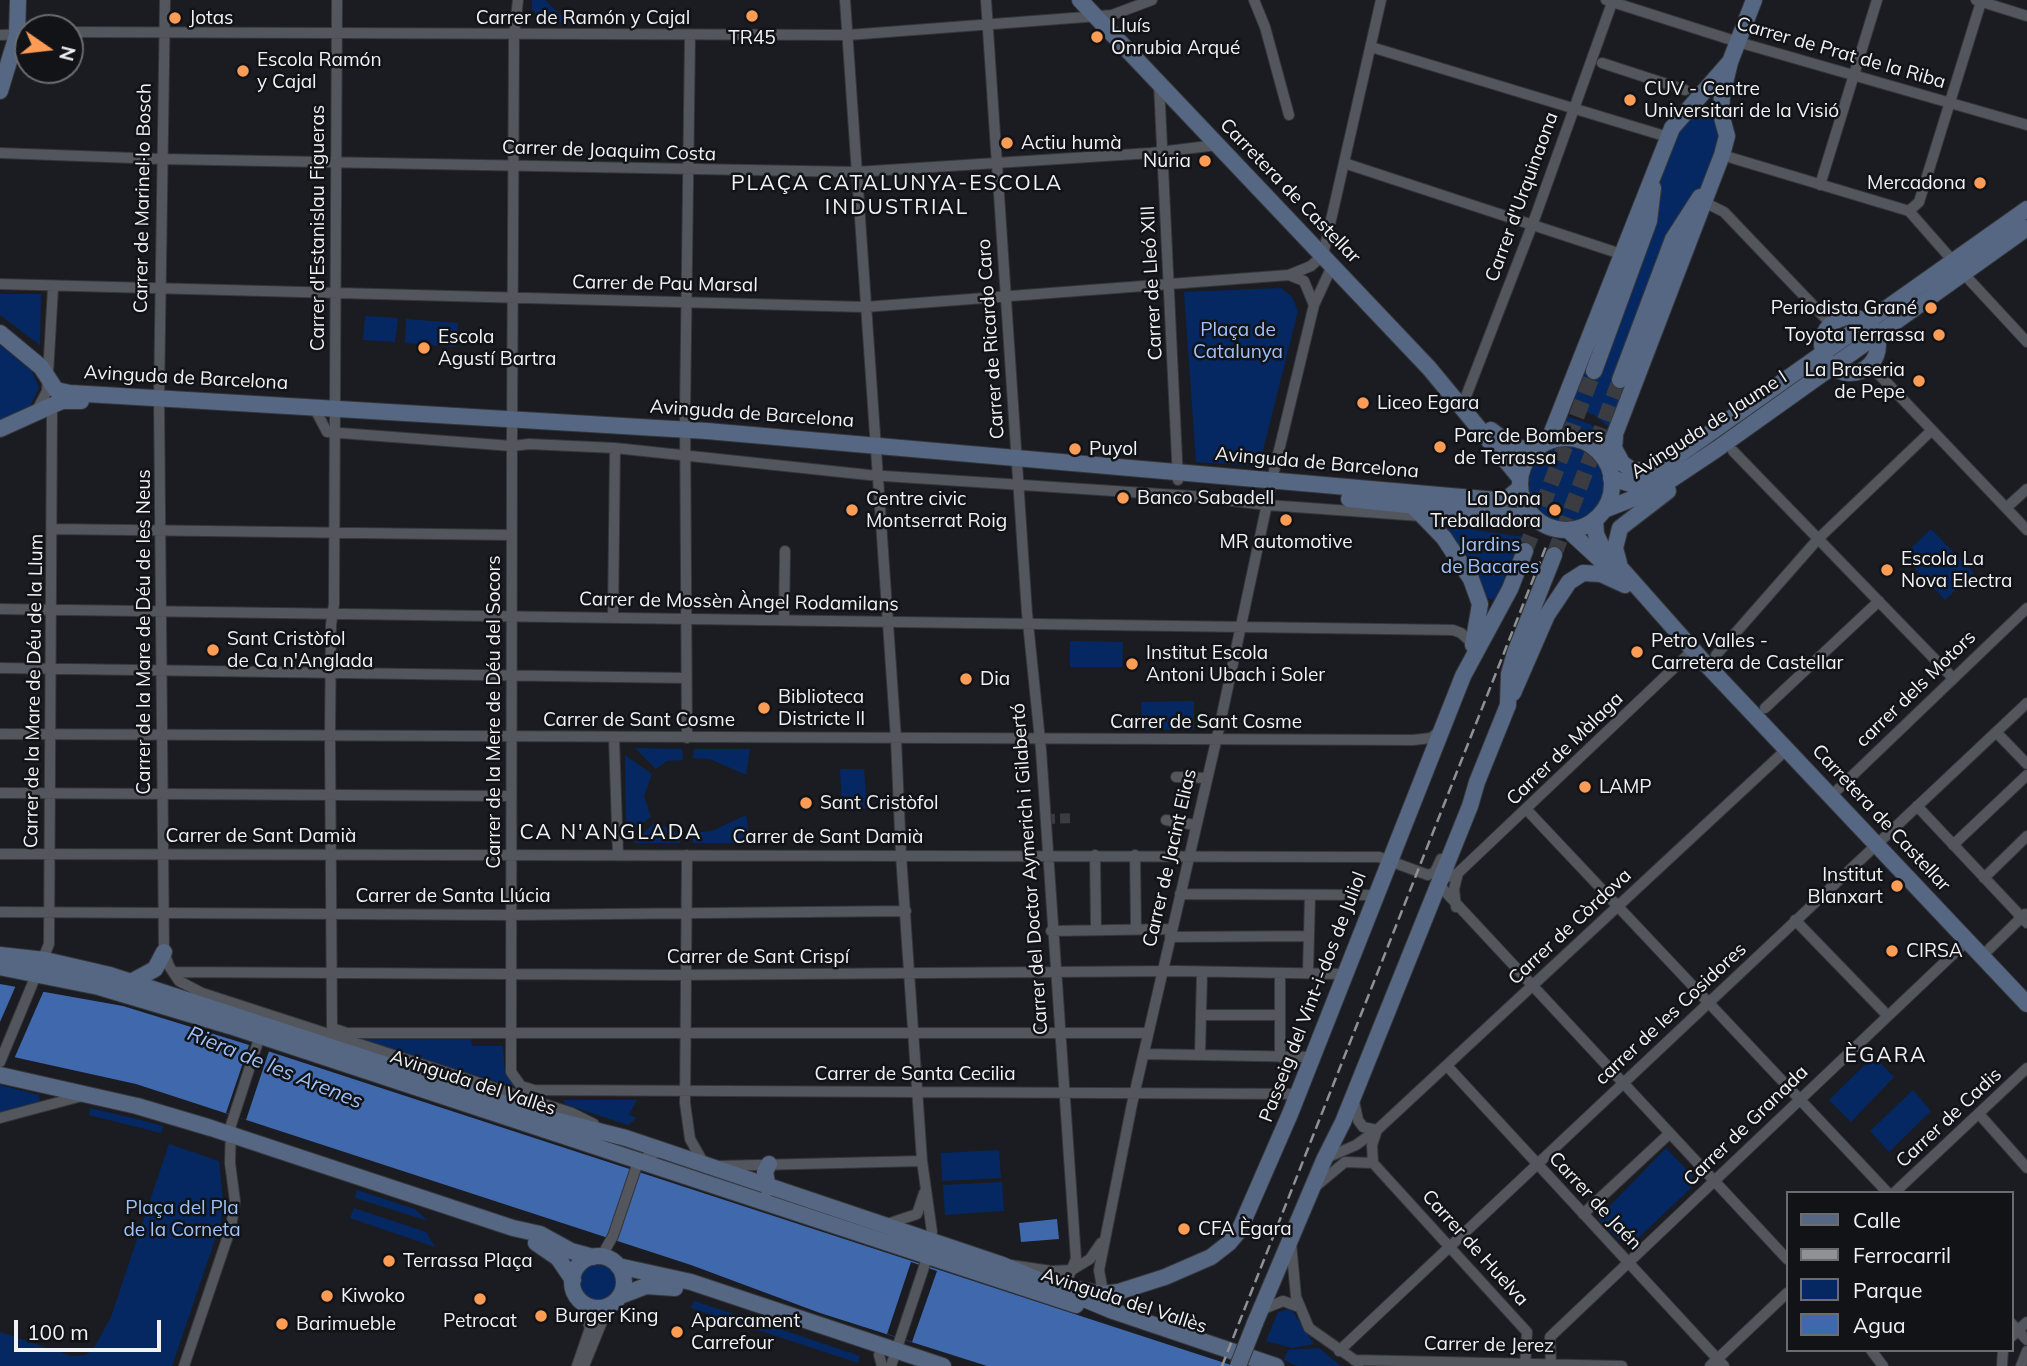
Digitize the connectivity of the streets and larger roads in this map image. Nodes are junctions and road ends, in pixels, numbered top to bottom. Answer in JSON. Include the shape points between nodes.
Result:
{"nodes":[{"id":1,"x":165,"y":0,"type":"edge"},
{"id":2,"x":337,"y":0,"type":"edge"},
{"id":3,"x":518,"y":0,"type":"edge"},
{"id":4,"x":845,"y":0,"type":"edge"},
{"id":5,"x":986,"y":0,"type":"edge"},
{"id":6,"x":1080,"y":0,"type":"edge"},
{"id":7,"x":1152,"y":0,"type":"edge"},
{"id":8,"x":1254,"y":0,"type":"edge"},
{"id":9,"x":1381,"y":0,"type":"edge"},
{"id":10,"x":1754,"y":0,"type":"edge"},
{"id":11,"x":1877,"y":0,"type":"edge"},
{"id":12,"x":1610,"y":1,"type":"edge"},
{"id":13,"x":1978,"y":1,"type":"edge"},
{"id":14,"x":2027,"y":16,"type":"edge"},
{"id":15,"x":1096,"y":17,"type":"junction"},
{"id":16,"x":987,"y":25,"type":"junction"},
{"id":17,"x":84,"y":33,"type":"edge"},
{"id":18,"x":164,"y":33,"type":"junction"},
{"id":19,"x":337,"y":34,"type":"junction"},
{"id":20,"x":514,"y":35,"type":"junction"},
{"id":21,"x":690,"y":35,"type":"junction"},
{"id":22,"x":848,"y":35,"type":"junction"},
{"id":23,"x":14,"y":39,"type":"edge"},
{"id":24,"x":1738,"y":42,"type":"junction"},
{"id":25,"x":1371,"y":47,"type":"junction"},
{"id":26,"x":1730,"y":62,"type":"junction"},
{"id":27,"x":1602,"y":63,"type":"dead end"},
{"id":28,"x":1854,"y":76,"type":"junction"},
{"id":29,"x":1159,"y":84,"type":"junction"},
{"id":30,"x":1685,"y":90,"type":"dead end"},
{"id":31,"x":0,"y":91,"type":"edge"},
{"id":32,"x":1950,"y":103,"type":"junction"},
{"id":33,"x":1574,"y":107,"type":"junction"},
{"id":34,"x":1684,"y":111,"type":"junction"},
{"id":35,"x":1289,"y":115,"type":"dead end"},
{"id":36,"x":1723,"y":122,"type":"junction"},
{"id":37,"x":2027,"y":125,"type":"edge"},
{"id":38,"x":1668,"y":137,"type":"junction"},
{"id":39,"x":1217,"y":145,"type":"junction"},
{"id":40,"x":1161,"y":152,"type":"junction"},
{"id":41,"x":0,"y":153,"type":"edge"},
{"id":42,"x":1722,"y":155,"type":"junction"},
{"id":43,"x":161,"y":159,"type":"junction"},
{"id":44,"x":336,"y":160,"type":"junction"},
{"id":45,"x":1344,"y":163,"type":"junction"},
{"id":46,"x":996,"y":164,"type":"junction"},
{"id":47,"x":514,"y":166,"type":"junction"},
{"id":48,"x":689,"y":171,"type":"junction"},
{"id":49,"x":856,"y":172,"type":"junction"},
{"id":50,"x":1654,"y":175,"type":"junction"},
{"id":51,"x":1711,"y":183,"type":"junction"},
{"id":52,"x":1820,"y":185,"type":"junction"},
{"id":53,"x":1704,"y":202,"type":"junction"},
{"id":54,"x":2027,"y":209,"type":"edge"},
{"id":55,"x":1909,"y":211,"type":"junction"},
{"id":56,"x":1533,"y":223,"type":"junction"},
{"id":57,"x":2027,"y":228,"type":"edge"},
{"id":58,"x":1621,"y":254,"type":"junction"},
{"id":59,"x":1328,"y":261,"type":"junction"},
{"id":60,"x":1958,"y":267,"type":"junction"},
{"id":61,"x":1289,"y":275,"type":"junction"},
{"id":62,"x":0,"y":284,"type":"edge"},
{"id":63,"x":1171,"y":285,"type":"junction"},
{"id":64,"x":53,"y":288,"type":"junction"},
{"id":65,"x":159,"y":289,"type":"junction"},
{"id":66,"x":336,"y":294,"type":"junction"},
{"id":67,"x":1005,"y":295,"type":"junction"},
{"id":68,"x":513,"y":299,"type":"junction"},
{"id":69,"x":687,"y":301,"type":"junction"},
{"id":70,"x":1314,"y":305,"type":"junction"},
{"id":71,"x":865,"y":307,"type":"junction"},
{"id":72,"x":1831,"y":324,"type":"junction"},
{"id":73,"x":1872,"y":329,"type":"junction"},
{"id":74,"x":0,"y":334,"type":"edge"},
{"id":75,"x":2027,"y":342,"type":"edge"},
{"id":76,"x":1823,"y":354,"type":"junction"},
{"id":77,"x":1870,"y":365,"type":"junction"},
{"id":78,"x":1833,"y":368,"type":"junction"},
{"id":79,"x":1594,"y":371,"type":"tunnel mouth"},
{"id":80,"x":47,"y":374,"type":"junction"},
{"id":81,"x":1620,"y":380,"type":"tunnel mouth"},
{"id":82,"x":159,"y":401,"type":"junction"},
{"id":83,"x":52,"y":407,"type":"junction"},
{"id":84,"x":1465,"y":408,"type":"junction"},
{"id":85,"x":334,"y":410,"type":"junction"},
{"id":86,"x":317,"y":413,"type":"junction"},
{"id":87,"x":30,"y":417,"type":"junction"},
{"id":88,"x":512,"y":421,"type":"junction"},
{"id":89,"x":0,"y":429,"type":"edge"},
{"id":90,"x":1932,"y":430,"type":"junction"},
{"id":91,"x":335,"y":432,"type":"junction"},
{"id":92,"x":686,"y":434,"type":"junction"},
{"id":93,"x":1615,"y":435,"type":"junction"},
{"id":94,"x":512,"y":446,"type":"junction"},
{"id":95,"x":1541,"y":446,"type":"junction"},
{"id":96,"x":615,"y":448,"type":"junction"},
{"id":97,"x":875,"y":449,"type":"junction"},
{"id":98,"x":1725,"y":450,"type":"junction"},
{"id":99,"x":687,"y":456,"type":"junction"},
{"id":100,"x":1605,"y":460,"type":"junction"},
{"id":101,"x":1017,"y":461,"type":"junction"},
{"id":102,"x":1655,"y":471,"type":"junction"},
{"id":103,"x":877,"y":476,"type":"junction"},
{"id":104,"x":1179,"y":476,"type":"junction"},
{"id":105,"x":1611,"y":478,"type":"junction"},
{"id":106,"x":1018,"y":483,"type":"junction"},
{"id":107,"x":1520,"y":483,"type":"junction"},
{"id":108,"x":2027,"y":489,"type":"edge"},
{"id":109,"x":1270,"y":492,"type":"junction"},
{"id":110,"x":2006,"y":508,"type":"junction"},
{"id":111,"x":1442,"y":509,"type":"junction"},
{"id":112,"x":1406,"y":510,"type":"junction"},
{"id":113,"x":1599,"y":515,"type":"junction"},
{"id":114,"x":1534,"y":518,"type":"junction"},
{"id":115,"x":53,"y":529,"type":"junction"},
{"id":116,"x":161,"y":529,"type":"junction"},
{"id":117,"x":1436,"y":529,"type":"junction"},
{"id":118,"x":1567,"y":530,"type":"junction"},
{"id":119,"x":2027,"y":530,"type":"edge"},
{"id":120,"x":335,"y":535,"type":"junction"},
{"id":121,"x":511,"y":535,"type":"junction"},
{"id":122,"x":1818,"y":539,"type":"junction"},
{"id":123,"x":785,"y":551,"type":"dead end"},
{"id":124,"x":1525,"y":551,"type":"tunnel mouth"},
{"id":125,"x":1554,"y":555,"type":"tunnel mouth"},
{"id":126,"x":1620,"y":566,"type":"junction"},
{"id":127,"x":1625,"y":585,"type":"junction"},
{"id":128,"x":1879,"y":601,"type":"junction"},
{"id":129,"x":2027,"y":607,"type":"edge"},
{"id":130,"x":0,"y":609,"type":"edge"},
{"id":131,"x":51,"y":610,"type":"junction"},
{"id":132,"x":161,"y":612,"type":"junction"},
{"id":133,"x":332,"y":613,"type":"junction"},
{"id":134,"x":511,"y":616,"type":"junction"},
{"id":135,"x":613,"y":617,"type":"junction"},
{"id":136,"x":686,"y":618,"type":"junction"},
{"id":137,"x":784,"y":620,"type":"junction"},
{"id":138,"x":886,"y":622,"type":"junction"},
{"id":139,"x":1028,"y":624,"type":"junction"},
{"id":140,"x":1240,"y":626,"type":"junction"},
{"id":141,"x":1473,"y":644,"type":"junction"},
{"id":142,"x":1701,"y":654,"type":"junction"},
{"id":143,"x":0,"y":668,"type":"edge"},
{"id":144,"x":50,"y":669,"type":"junction"},
{"id":145,"x":161,"y":672,"type":"junction"},
{"id":146,"x":330,"y":672,"type":"junction"},
{"id":147,"x":1463,"y":676,"type":"junction"},
{"id":148,"x":511,"y":677,"type":"junction"},
{"id":149,"x":687,"y":678,"type":"junction"},
{"id":150,"x":1953,"y":678,"type":"junction"},
{"id":151,"x":2027,"y":703,"type":"edge"},
{"id":152,"x":1508,"y":705,"type":"junction"},
{"id":153,"x":1765,"y":708,"type":"dead end"},
{"id":154,"x":1443,"y":730,"type":"junction"},
{"id":155,"x":1996,"y":732,"type":"junction"},
{"id":156,"x":0,"y":734,"type":"edge"},
{"id":157,"x":50,"y":734,"type":"junction"},
{"id":158,"x":161,"y":734,"type":"junction"},
{"id":159,"x":330,"y":736,"type":"junction"},
{"id":160,"x":510,"y":737,"type":"junction"},
{"id":161,"x":614,"y":738,"type":"junction"},
{"id":162,"x":687,"y":738,"type":"junction"},
{"id":163,"x":896,"y":738,"type":"junction"},
{"id":164,"x":1040,"y":739,"type":"junction"},
{"id":165,"x":1216,"y":739,"type":"junction"},
{"id":166,"x":1787,"y":749,"type":"junction"},
{"id":167,"x":2027,"y":764,"type":"edge"},
{"id":168,"x":2027,"y":775,"type":"edge"},
{"id":169,"x":1176,"y":777,"type":"dead end"},
{"id":170,"x":1207,"y":778,"type":"junction"},
{"id":171,"x":1474,"y":790,"type":"junction"},
{"id":172,"x":0,"y":793,"type":"edge"},
{"id":173,"x":50,"y":793,"type":"junction"},
{"id":174,"x":162,"y":794,"type":"junction"},
{"id":175,"x":330,"y":795,"type":"junction"},
{"id":176,"x":510,"y":796,"type":"junction"},
{"id":177,"x":1831,"y":796,"type":"junction"},
{"id":178,"x":1916,"y":806,"type":"junction"},
{"id":179,"x":1527,"y":810,"type":"junction"},
{"id":180,"x":1166,"y":820,"type":"dead end"},
{"id":181,"x":1195,"y":825,"type":"junction"},
{"id":182,"x":2027,"y":836,"type":"edge"},
{"id":183,"x":1877,"y":845,"type":"junction"},
{"id":184,"x":1953,"y":845,"type":"junction"},
{"id":185,"x":330,"y":853,"type":"junction"},
{"id":186,"x":0,"y":855,"type":"edge"},
{"id":187,"x":50,"y":855,"type":"junction"},
{"id":188,"x":164,"y":855,"type":"junction"},
{"id":189,"x":510,"y":855,"type":"junction"},
{"id":190,"x":618,"y":855,"type":"junction"},
{"id":191,"x":687,"y":855,"type":"junction"},
{"id":192,"x":901,"y":855,"type":"junction"},
{"id":193,"x":1047,"y":855,"type":"junction"},
{"id":194,"x":1095,"y":855,"type":"junction"},
{"id":195,"x":1135,"y":855,"type":"junction"},
{"id":196,"x":1189,"y":855,"type":"junction"},
{"id":197,"x":1388,"y":860,"type":"junction"},
{"id":198,"x":1458,"y":873,"type":"junction"},
{"id":199,"x":1984,"y":878,"type":"junction"},
{"id":200,"x":1440,"y":882,"type":"junction"},
{"id":201,"x":1180,"y":894,"type":"junction"},
{"id":202,"x":1310,"y":895,"type":"junction"},
{"id":203,"x":1374,"y":895,"type":"junction"},
{"id":204,"x":1457,"y":907,"type":"junction"},
{"id":205,"x":1617,"y":907,"type":"junction"},
{"id":206,"x":51,"y":911,"type":"junction"},
{"id":207,"x":164,"y":911,"type":"junction"},
{"id":208,"x":688,"y":911,"type":"junction"},
{"id":209,"x":906,"y":911,"type":"junction"},
{"id":210,"x":0,"y":912,"type":"edge"},
{"id":211,"x":330,"y":913,"type":"junction"},
{"id":212,"x":510,"y":915,"type":"junction"},
{"id":213,"x":2025,"y":918,"type":"edge"},
{"id":214,"x":1795,"y":920,"type":"junction"},
{"id":215,"x":1136,"y":928,"type":"junction"},
{"id":216,"x":1097,"y":929,"type":"junction"},
{"id":217,"x":1051,"y":931,"type":"junction"},
{"id":218,"x":1171,"y":933,"type":"junction"},
{"id":219,"x":1309,"y":936,"type":"junction"},
{"id":220,"x":1967,"y":941,"type":"junction"},
{"id":221,"x":164,"y":952,"type":"junction"},
{"id":222,"x":0,"y":953,"type":"edge"},
{"id":223,"x":1982,"y":956,"type":"junction"},
{"id":224,"x":0,"y":967,"type":"edge"},
{"id":225,"x":1163,"y":971,"type":"junction"},
{"id":226,"x":39,"y":972,"type":"junction"},
{"id":227,"x":173,"y":972,"type":"junction"},
{"id":228,"x":331,"y":972,"type":"junction"},
{"id":229,"x":1308,"y":972,"type":"junction"},
{"id":230,"x":910,"y":973,"type":"junction"},
{"id":231,"x":1202,"y":973,"type":"junction"},
{"id":232,"x":1280,"y":973,"type":"junction"},
{"id":233,"x":510,"y":974,"type":"junction"},
{"id":234,"x":685,"y":974,"type":"junction"},
{"id":235,"x":1054,"y":974,"type":"junction"},
{"id":236,"x":1343,"y":974,"type":"junction"},
{"id":237,"x":133,"y":982,"type":"junction"},
{"id":238,"x":99,"y":987,"type":"junction"},
{"id":239,"x":1533,"y":988,"type":"junction"},
{"id":240,"x":1708,"y":1002,"type":"junction"},
{"id":241,"x":2027,"y":1004,"type":"edge"},
{"id":242,"x":1202,"y":1015,"type":"junction"},
{"id":243,"x":1279,"y":1015,"type":"junction"},
{"id":244,"x":1888,"y":1016,"type":"junction"},
{"id":245,"x":259,"y":1028,"type":"junction"},
{"id":246,"x":685,"y":1031,"type":"junction"},
{"id":247,"x":510,"y":1032,"type":"junction"},
{"id":248,"x":913,"y":1032,"type":"junction"},
{"id":249,"x":1060,"y":1032,"type":"junction"},
{"id":250,"x":1149,"y":1033,"type":"junction"},
{"id":251,"x":1144,"y":1054,"type":"junction"},
{"id":252,"x":1200,"y":1055,"type":"junction"},
{"id":253,"x":1280,"y":1057,"type":"junction"},
{"id":254,"x":1312,"y":1057,"type":"junction"},
{"id":255,"x":1,"y":1060,"type":"edge"},
{"id":256,"x":1448,"y":1067,"type":"junction"},
{"id":257,"x":2027,"y":1068,"type":"edge"},
{"id":258,"x":0,"y":1075,"type":"edge"},
{"id":259,"x":1623,"y":1083,"type":"junction"},
{"id":260,"x":534,"y":1090,"type":"joint"},
{"id":261,"x":1135,"y":1091,"type":"junction"},
{"id":262,"x":918,"y":1092,"type":"junction"},
{"id":263,"x":685,"y":1093,"type":"junction"},
{"id":264,"x":1064,"y":1093,"type":"junction"},
{"id":265,"x":88,"y":1094,"type":"junction"},
{"id":266,"x":1297,"y":1094,"type":"junction"},
{"id":267,"x":1353,"y":1096,"type":"junction"},
{"id":268,"x":1800,"y":1098,"type":"junction"},
{"id":269,"x":1979,"y":1114,"type":"junction"},
{"id":270,"x":0,"y":1118,"type":"edge"},
{"id":271,"x":232,"y":1125,"type":"junction"},
{"id":272,"x":1377,"y":1130,"type":"junction"},
{"id":273,"x":1670,"y":1133,"type":"junction"},
{"id":274,"x":660,"y":1152,"type":"junction"},
{"id":275,"x":1324,"y":1160,"type":"junction"},
{"id":276,"x":922,"y":1161,"type":"junction"},
{"id":277,"x":1373,"y":1163,"type":"junction"},
{"id":278,"x":1536,"y":1163,"type":"junction"},
{"id":279,"x":769,"y":1164,"type":"junction"},
{"id":280,"x":637,"y":1166,"type":"junction"},
{"id":281,"x":706,"y":1167,"type":"junction"},
{"id":282,"x":2027,"y":1168,"type":"edge"},
{"id":283,"x":1714,"y":1180,"type":"junction"},
{"id":284,"x":926,"y":1187,"type":"junction"},
{"id":285,"x":768,"y":1188,"type":"junction"},
{"id":286,"x":1310,"y":1191,"type":"junction"},
{"id":287,"x":1886,"y":1191,"type":"edge"},
{"id":288,"x":1896,"y":1191,"type":"edge"},
{"id":289,"x":1583,"y":1214,"type":"junction"},
{"id":290,"x":881,"y":1225,"type":"junction"},
{"id":291,"x":513,"y":1228,"type":"junction"},
{"id":292,"x":1105,"y":1234,"type":"junction"},
{"id":293,"x":1291,"y":1239,"type":"junction"},
{"id":294,"x":1449,"y":1245,"type":"junction"},
{"id":295,"x":928,"y":1253,"type":"junction"},
{"id":296,"x":597,"y":1257,"type":"junction"},
{"id":297,"x":1786,"y":1258,"type":"edge"},
{"id":298,"x":1628,"y":1262,"type":"junction"},
{"id":299,"x":618,"y":1266,"type":"junction"},
{"id":300,"x":1005,"y":1267,"type":"junction"},
{"id":301,"x":1072,"y":1270,"type":"junction"},
{"id":302,"x":982,"y":1273,"type":"junction"},
{"id":303,"x":572,"y":1280,"type":"junction"},
{"id":304,"x":1059,"y":1286,"type":"junction"},
{"id":305,"x":1102,"y":1294,"type":"junction"},
{"id":306,"x":1786,"y":1294,"type":"edge"},
{"id":307,"x":580,"y":1301,"type":"junction"},
{"id":308,"x":614,"y":1301,"type":"junction"},
{"id":309,"x":1300,"y":1307,"type":"junction"},
{"id":310,"x":1112,"y":1311,"type":"junction"},
{"id":311,"x":1258,"y":1317,"type":"junction"},
{"id":312,"x":1124,"y":1323,"type":"junction"},
{"id":313,"x":2017,"y":1328,"type":"edge"},
{"id":314,"x":1550,"y":1337,"type":"junction"},
{"id":315,"x":1527,"y":1338,"type":"junction"},
{"id":316,"x":2027,"y":1340,"type":"edge"},
{"id":317,"x":1339,"y":1351,"type":"junction"},
{"id":318,"x":2027,"y":1351,"type":"edge"},
{"id":319,"x":890,"y":1356,"type":"edge"},
{"id":320,"x":1359,"y":1363,"type":"edge"},
{"id":321,"x":1717,"y":1363,"type":"edge"},
{"id":322,"x":1525,"y":1365,"type":"edge"},
{"id":323,"x":1551,"y":1365,"type":"edge"},
{"id":324,"x":184,"y":1366,"type":"edge"},
{"id":325,"x":577,"y":1366,"type":"edge"},
{"id":326,"x":584,"y":1366,"type":"edge"},
{"id":327,"x":917,"y":1366,"type":"edge"},
{"id":328,"x":943,"y":1366,"type":"edge"},
{"id":329,"x":1238,"y":1366,"type":"edge"},
{"id":330,"x":1254,"y":1366,"type":"edge"},
{"id":331,"x":1276,"y":1366,"type":"edge"},
{"id":332,"x":1622,"y":1366,"type":"edge"},
{"id":333,"x":2021,"y":1366,"type":"edge"}],
"edges":[{"from":1,"to":18,"type":"street","name":"Carrer de Marinel·lo Bosch"},
{"from":2,"to":19,"type":"street","name":"Carrer d'Estanislau Figueras"},
{"from":3,"to":20,"type":"street","name":"Carrer de la Mere de Déu del Socors"},
{"from":4,"to":22,"type":"street"},
{"from":5,"to":16,"type":"street","name":"Carrer de Ricardo Caro"},
{"from":6,"to":15,"type":"street","name":"Carretera de Castellar"},
{"from":7,"to":15,"type":"street","name":"Carrer de Ramón y Cajal"},
{"from":8,"to":35,"type":"street"},
{"from":9,"to":25,"type":"street","name":"Carrer de Jacint Elias"},
{"from":10,"to":24,"type":"street"},
{"from":11,"to":28,"type":"street"},
{"from":12,"to":24,"type":"street","name":"Carrer de Prat de la Riba"},
{"from":12,"to":33,"type":"street","name":"Carrer d'Urquinaona"},
{"from":13,"to":14,"type":"street"},
{"from":13,"to":32,"type":"street"},
{"from":15,"to":16,"type":"street","name":"Carrer de Ramón y Cajal"},
{"from":15,"to":29,"type":"street","name":"Carretera de Castellar"},
{"from":16,"to":22,"type":"street","name":"Carrer de Ramón y Cajal"},
{"from":16,"to":46,"type":"street","name":"Carrer de Ricardo Caro"},
{"from":17,"to":18,"type":"street","name":"Carrer de Ramón y Cajal"},
{"from":18,"to":19,"type":"street","name":"Carrer de Ramón y Cajal"},
{"from":18,"to":43,"type":"street","name":"Carrer de Marinel·lo Bosch"},
{"from":19,"to":20,"type":"street","name":"Carrer de Ramón y Cajal"},
{"from":19,"to":44,"type":"street","name":"Carrer d'Estanislau Figueras"},
{"from":20,"to":21,"type":"street","name":"Carrer de Ramón y Cajal"},
{"from":20,"to":47,"type":"street","name":"Carrer de la Mere de Déu del Socors"},
{"from":21,"to":22,"type":"street","name":"Carrer de Ramón y Cajal"},
{"from":21,"to":48,"type":"street"},
{"from":22,"to":49,"type":"street"},
{"from":23,"to":31,"type":"street"},
{"from":24,"to":26,"type":"street"},
{"from":24,"to":28,"type":"street","name":"Carrer de Prat de la Riba"},
{"from":25,"to":33,"type":"street"},
{"from":25,"to":45,"type":"street","name":"Carrer de Jacint Elias"},
{"from":26,"to":34,"type":"street"},
{"from":26,"to":36,"type":"street","via":[[1721,105]]},
{"from":27,"to":30,"type":"street"},
{"from":28,"to":32,"type":"street","name":"Carrer de Prat de la Riba"},
{"from":28,"to":52,"type":"street"},
{"from":29,"to":39,"type":"street","name":"Carretera de Castellar"},
{"from":29,"to":40,"type":"street","name":"Carrer de Lleó XIII"},
{"from":32,"to":37,"type":"street","name":"Carrer de Prat de la Riba"},
{"from":32,"to":55,"type":"street","via":[[1919,202]]},
{"from":33,"to":38,"type":"street"},
{"from":33,"to":56,"type":"street","name":"Carrer d'Urquinaona"},
{"from":34,"to":36,"type":"street","via":[[1700,110]]},
{"from":34,"to":38,"type":"street"},
{"from":36,"to":42,"type":"street","via":[[1727,136]]},
{"from":38,"to":50,"type":"street"},
{"from":39,"to":40,"type":"street","name":"Carrer de Joaquim Costa"},
{"from":39,"to":59,"type":"street","name":"Carretera de Castellar"},
{"from":40,"to":46,"type":"street","name":"Carrer de Joaquim Costa"},
{"from":40,"to":63,"type":"street","name":"Carrer de Lleó XIII"},
{"from":41,"to":43,"type":"street","name":"Carrer de Joaquim Costa"},
{"from":42,"to":51,"type":"street"},
{"from":42,"to":52,"type":"street"},
{"from":43,"to":44,"type":"street","name":"Carrer de Joaquim Costa"},
{"from":43,"to":65,"type":"street","name":"Carrer de Marinel·lo Bosch"},
{"from":44,"to":47,"type":"street","name":"Carrer de Joaquim Costa"},
{"from":44,"to":66,"type":"street","name":"Carrer d'Estanislau Figueras"},
{"from":45,"to":56,"type":"street"},
{"from":45,"to":59,"type":"street","name":"Carrer de Jacint Elias"},
{"from":46,"to":49,"type":"street","name":"Carrer de Joaquim Costa"},
{"from":46,"to":67,"type":"street","name":"Carrer de Ricardo Caro"},
{"from":47,"to":48,"type":"street","name":"Carrer de Joaquim Costa"},
{"from":47,"to":68,"type":"street","name":"Carrer de la Mere de Déu del Socors"},
{"from":48,"to":49,"type":"street","name":"Carrer de Joaquim Costa"},
{"from":48,"to":69,"type":"street"},
{"from":49,"to":71,"type":"street"},
{"from":50,"to":58,"type":"street"},
{"from":50,"to":79,"type":"street","via":[[1649,221]]},
{"from":51,"to":53,"type":"street"},
{"from":51,"to":81,"type":"street","via":[[1673,239]]},
{"from":52,"to":55,"type":"street"},
{"from":53,"to":72,"type":"street","via":[[1724,212]]},
{"from":53,"to":93,"type":"street"},
{"from":54,"to":60,"type":"street","name":"Avinguda de Jaume I"},
{"from":55,"to":60,"type":"street"},
{"from":56,"to":58,"type":"street"},
{"from":56,"to":84,"type":"street","name":"Carrer d'Urquinaona"},
{"from":57,"to":60,"type":"street","name":"Avinguda de Jaume I"},
{"from":58,"to":95,"type":"street"},
{"from":59,"to":61,"type":"street","name":"Carrer de Pau Marsal"},
{"from":59,"to":70,"type":"street","name":"Carrer de Jacint Elias"},
{"from":59,"to":84,"type":"street","name":"Carretera de Castellar"},
{"from":60,"to":73,"type":"street","name":"Avinguda de Jaume I"},
{"from":60,"to":75,"type":"street"},
{"from":61,"to":63,"type":"street","name":"Carrer de Pau Marsal"},
{"from":61,"to":70,"type":"street","via":[[1304,281]]},
{"from":62,"to":64,"type":"street","name":"Carrer de Pau Marsal"},
{"from":63,"to":67,"type":"street","name":"Carrer de Pau Marsal"},
{"from":63,"to":104,"type":"street","name":"Carrer de Lleó XIII"},
{"from":64,"to":65,"type":"street","name":"Carrer de Pau Marsal"},
{"from":64,"to":80,"type":"street"},
{"from":65,"to":66,"type":"street","name":"Carrer de Pau Marsal"},
{"from":65,"to":82,"type":"street","name":"Carrer de Marinel·lo Bosch"},
{"from":66,"to":68,"type":"street","name":"Carrer de Pau Marsal"},
{"from":66,"to":85,"type":"street","name":"Carrer d'Estanislau Figueras"},
{"from":67,"to":71,"type":"street","name":"Carrer de Pau Marsal"},
{"from":67,"to":101,"type":"street","name":"Carrer de Ricardo Caro"},
{"from":68,"to":69,"type":"street","name":"Carrer de Pau Marsal"},
{"from":68,"to":88,"type":"street","name":"Carrer de la Mere de Déu del Socors"},
{"from":69,"to":71,"type":"street","name":"Carrer de Pau Marsal"},
{"from":69,"to":92,"type":"street"},
{"from":70,"to":109,"type":"street","name":"Carrer de Jacint Elias"},
{"from":71,"to":97,"type":"street"},
{"from":72,"to":73,"type":"street","via":[[1845,317]]},
{"from":72,"to":76,"type":"street","via":[[1824,335]]},
{"from":73,"to":76,"type":"street","name":"Avinguda de Jaume I"},
{"from":73,"to":77,"type":"street","via":[[1877,354]]},
{"from":73,"to":78,"type":"street","name":"Avinguda de Jaume I"},
{"from":74,"to":80,"type":"street","name":"Avinguda de Barcelona"},
{"from":76,"to":78,"type":"street"},
{"from":76,"to":102,"type":"street","name":"Avinguda de Jaume I"},
{"from":77,"to":78,"type":"street","via":[[1856,373]]},
{"from":77,"to":90,"type":"street"},
{"from":78,"to":98,"type":"street","name":"Avinguda de Jaume I"},
{"from":80,"to":82,"type":"street","name":"Avinguda de Barcelona","via":[[54,388],[64,392]]},
{"from":80,"to":87,"type":"street","via":[[46,395]]},
{"from":82,"to":83,"type":"street","name":"Avinguda de Barcelona","via":[[65,401]]},
{"from":82,"to":85,"type":"street","name":"Avinguda de Barcelona"},
{"from":82,"to":86,"type":"street","name":"Avinguda de Barcelona"},
{"from":82,"to":116,"type":"street","name":"Carrer de la Mare de Déu de les Neus"},
{"from":83,"to":87,"type":"street","name":"Avinguda de Barcelona"},
{"from":83,"to":115,"type":"street","name":"Carrer de la Mare de Déu de la Llum"},
{"from":84,"to":95,"type":"street","name":"Carretera de Castellar","via":[[1507,444]]},
{"from":84,"to":107,"type":"street","name":"Carretera de Castellar"},
{"from":85,"to":86,"type":"street","name":"Avinguda de Barcelona"},
{"from":85,"to":88,"type":"street","name":"Avinguda de Barcelona"},
{"from":85,"to":91,"type":"street","name":"Carrer d'Estanislau Figueras"},
{"from":86,"to":91,"type":"street","via":[[327,432]]},
{"from":87,"to":89,"type":"street","name":"Avinguda de Barcelona"},
{"from":88,"to":92,"type":"street","name":"Avinguda de Barcelona"},
{"from":88,"to":94,"type":"street","name":"Carrer de la Mere de Déu del Socors"},
{"from":90,"to":110,"type":"street"},
{"from":90,"to":122,"type":"street","name":"Carrer de Màlaga"},
{"from":91,"to":94,"type":"street","name":"Avinguda de Barcelona"},
{"from":91,"to":120,"type":"street","name":"Carrer d'Estanislau Figueras"},
{"from":92,"to":97,"type":"street","name":"Avinguda de Barcelona"},
{"from":92,"to":99,"type":"street"},
{"from":93,"to":100,"type":"street"},
{"from":93,"to":102,"type":"street","via":[[1614,448],[1622,463],[1632,470]]},
{"from":94,"to":96,"type":"street","name":"Avinguda de Barcelona"},
{"from":94,"to":121,"type":"street","name":"Carrer de la Mere de Déu del Socors"},
{"from":95,"to":100,"type":"street","via":[[1566,438],[1584,442]]},
{"from":95,"to":107,"type":"street","via":[[1527,460]]},
{"from":96,"to":99,"type":"street","name":"Avinguda de Barcelona"},
{"from":96,"to":135,"type":"street"},
{"from":97,"to":101,"type":"street","name":"Avinguda de Barcelona"},
{"from":97,"to":103,"type":"street"},
{"from":98,"to":113,"type":"street","name":"Avinguda de Jaume I"},
{"from":98,"to":122,"type":"street"},
{"from":98,"to":126,"type":"street","via":[[1620,528],[1615,548]]},
{"from":99,"to":103,"type":"street","name":"Avinguda de Barcelona"},
{"from":99,"to":136,"type":"street"},
{"from":100,"to":105,"type":"street"},
{"from":101,"to":104,"type":"street","name":"Avinguda de Barcelona"},
{"from":101,"to":106,"type":"street","name":"Carrer del Doctor Aymerich i Gilabertó"},
{"from":102,"to":105,"type":"street","name":"Avinguda de Jaume I","via":[[1631,484]]},
{"from":103,"to":106,"type":"street","name":"Avinguda de Barcelona"},
{"from":103,"to":138,"type":"street"},
{"from":104,"to":109,"type":"street","name":"Avinguda de Barcelona"},
{"from":105,"to":113,"type":"street","via":[[1610,495]]},
{"from":106,"to":109,"type":"street","name":"Avinguda de Barcelona","via":[[1191,496]]},
{"from":106,"to":139,"type":"street","name":"Carrer del Doctor Aymerich i Gilabertó"},
{"from":107,"to":109,"type":"street","name":"Avinguda de Barcelona","via":[[1511,497],[1496,500]]},
{"from":107,"to":114,"type":"street","via":[[1524,504]]},
{"from":108,"to":110,"type":"street"},
{"from":109,"to":112,"type":"street","name":"Avinguda de Barcelona"},
{"from":109,"to":140,"type":"street","name":"Carrer de Jacint Elias"},
{"from":110,"to":119,"type":"street"},
{"from":111,"to":112,"type":"street","name":"Avinguda de Barcelona"},
{"from":111,"to":114,"type":"street","name":"Avinguda de Barcelona"},
{"from":111,"to":117,"type":"street"},
{"from":112,"to":117,"type":"street"},
{"from":113,"to":118,"type":"street","via":[[1582,527]]},
{"from":113,"to":126,"type":"street","name":"Carretera de Castellar","via":[[1598,538]]},
{"from":114,"to":118,"type":"street"},
{"from":115,"to":116,"type":"street"},
{"from":115,"to":131,"type":"street","name":"Carrer de la Mare de Déu de la Llum"},
{"from":116,"to":120,"type":"street"},
{"from":116,"to":132,"type":"street","name":"Carrer de la Mare de Déu de les Neus"},
{"from":117,"to":141,"type":"street","via":[[1461,561],[1478,598]]},
{"from":118,"to":127,"type":"street","name":"Carretera de Castellar"},
{"from":120,"to":121,"type":"street"},
{"from":120,"to":133,"type":"street","name":"Carrer d'Estanislau Figueras"},
{"from":121,"to":134,"type":"street","name":"Carrer de la Mere de Déu del Socors"},
{"from":122,"to":128,"type":"street"},
{"from":122,"to":142,"type":"street","name":"Carrer de Màlaga"},
{"from":123,"to":137,"type":"street"},
{"from":124,"to":147,"type":"street","name":"Passeig del Vint-i-dos de Juliol"},
{"from":125,"to":152,"type":"street","via":[[1515,653]]},
{"from":126,"to":142,"type":"street","name":"Carretera de Castellar"},
{"from":127,"to":142,"type":"street","name":"Carretera de Castellar"},
{"from":127,"to":152,"type":"street","via":[[1601,574],[1583,573],[1569,582],[1546,615]]},
{"from":128,"to":150,"type":"street"},
{"from":128,"to":153,"type":"street"},
{"from":129,"to":150,"type":"street","name":"carrer dels Motors"},
{"from":130,"to":131,"type":"street","name":"Carrer de Mossèn Àngel Rodamilans"},
{"from":131,"to":132,"type":"street","name":"Carrer de Mossèn Àngel Rodamilans"},
{"from":131,"to":144,"type":"street","name":"Carrer de la Mare de Déu de la Llum"},
{"from":132,"to":133,"type":"street","name":"Carrer de Mossèn Àngel Rodamilans"},
{"from":132,"to":145,"type":"street","name":"Carrer de la Mare de Déu de les Neus"},
{"from":133,"to":134,"type":"street","name":"Carrer de Mossèn Àngel Rodamilans"},
{"from":133,"to":146,"type":"street","name":"Carrer d'Estanislau Figueras"},
{"from":134,"to":135,"type":"street","name":"Carrer de Mossèn Àngel Rodamilans"},
{"from":134,"to":148,"type":"street","name":"Carrer de la Mere de Déu del Socors"},
{"from":135,"to":136,"type":"street","name":"Carrer de Mossèn Àngel Rodamilans"},
{"from":136,"to":137,"type":"street","name":"Carrer de Mossèn Àngel Rodamilans"},
{"from":136,"to":149,"type":"street"},
{"from":137,"to":138,"type":"street","name":"Carrer de Mossèn Àngel Rodamilans"},
{"from":138,"to":139,"type":"street","name":"Carrer de Mossèn Àngel Rodamilans"},
{"from":138,"to":163,"type":"street"},
{"from":139,"to":140,"type":"street","name":"Carrer de Mossèn Àngel Rodamilans"},
{"from":139,"to":164,"type":"street","name":"Carrer del Doctor Aymerich i Gilabertó"},
{"from":140,"to":141,"type":"street","name":"Carrer de Mossèn Àngel Rodamilans","via":[[1453,630]]},
{"from":140,"to":165,"type":"street","name":"Carrer de Jacint Elias"},
{"from":141,"to":147,"type":"street"},
{"from":142,"to":166,"type":"street","name":"Carretera de Castellar"},
{"from":142,"to":179,"type":"street","name":"Carrer de Màlaga"},
{"from":143,"to":144,"type":"street"},
{"from":144,"to":145,"type":"street"},
{"from":144,"to":157,"type":"street","name":"Carrer de la Mare de Déu de la Llum"},
{"from":145,"to":146,"type":"street"},
{"from":145,"to":158,"type":"street","name":"Carrer de la Mare de Déu de les Neus"},
{"from":146,"to":148,"type":"street"},
{"from":146,"to":159,"type":"street","name":"Carrer d'Estanislau Figueras"},
{"from":147,"to":154,"type":"street","name":"Passeig del Vint-i-dos de Juliol"},
{"from":148,"to":149,"type":"street"},
{"from":148,"to":160,"type":"street","name":"Carrer de la Mere de Déu del Socors"},
{"from":149,"to":162,"type":"street"},
{"from":150,"to":177,"type":"street","name":"carrer dels Motors"},
{"from":151,"to":155,"type":"street","name":"carrer de les Cosidores"},
{"from":152,"to":171,"type":"street"},
{"from":154,"to":165,"type":"street","name":"Carrer de Sant Cosme","via":[[1431,738],[1413,740]]},
{"from":154,"to":197,"type":"street","name":"Passeig del Vint-i-dos de Juliol"},
{"from":155,"to":167,"type":"street"},
{"from":155,"to":178,"type":"street","name":"carrer de les Cosidores"},
{"from":156,"to":157,"type":"street","name":"Carrer de Sant Cosme"},
{"from":157,"to":158,"type":"street","name":"Carrer de Sant Cosme"},
{"from":157,"to":173,"type":"street","name":"Carrer de la Mare de Déu de la Llum"},
{"from":158,"to":159,"type":"street","name":"Carrer de Sant Cosme"},
{"from":158,"to":174,"type":"street","name":"Carrer de la Mare de Déu de les Neus"},
{"from":159,"to":160,"type":"street","name":"Carrer de Sant Cosme"},
{"from":159,"to":175,"type":"street","name":"Carrer d'Estanislau Figueras"},
{"from":160,"to":161,"type":"street","name":"Carrer de Sant Cosme"},
{"from":160,"to":176,"type":"street","name":"Carrer de la Mere de Déu del Socors"},
{"from":161,"to":162,"type":"street","name":"Carrer de Sant Cosme"},
{"from":161,"to":190,"type":"street"},
{"from":162,"to":163,"type":"street","name":"Carrer de Sant Cosme"},
{"from":163,"to":164,"type":"street","name":"Carrer de Sant Cosme"},
{"from":163,"to":192,"type":"street"},
{"from":164,"to":165,"type":"street","name":"Carrer de Sant Cosme"},
{"from":164,"to":193,"type":"street","name":"Carrer del Doctor Aymerich i Gilabertó"},
{"from":165,"to":170,"type":"street","name":"Carrer de Jacint Elias"},
{"from":166,"to":177,"type":"street","name":"Carretera de Castellar"},
{"from":166,"to":205,"type":"street","name":"Carrer de Còrdova"},
{"from":168,"to":184,"type":"street"},
{"from":169,"to":170,"type":"street"},
{"from":170,"to":181,"type":"street","name":"Carrer de Jacint Elias"},
{"from":171,"to":197,"type":"street","name":"Carrer de Sant Damià","via":[[1464,802],[1435,872],[1423,874]]},
{"from":171,"to":200,"type":"street"},
{"from":172,"to":173,"type":"street"},
{"from":173,"to":174,"type":"street"},
{"from":173,"to":187,"type":"street","name":"Carrer de la Mare de Déu de la Llum"},
{"from":174,"to":175,"type":"street"},
{"from":174,"to":188,"type":"street","name":"Carrer de la Mare de Déu de les Neus"},
{"from":175,"to":176,"type":"street"},
{"from":175,"to":185,"type":"street","name":"Carrer d'Estanislau Figueras"},
{"from":176,"to":189,"type":"street","name":"Carrer de la Mere de Déu del Socors"},
{"from":177,"to":183,"type":"street","name":"Carretera de Castellar"},
{"from":178,"to":183,"type":"street","name":"carrer de les Cosidores"},
{"from":178,"to":184,"type":"street"},
{"from":179,"to":198,"type":"street","name":"Carrer de Màlaga"},
{"from":179,"to":205,"type":"street"},
{"from":180,"to":181,"type":"street"},
{"from":181,"to":196,"type":"street","name":"Carrer de Jacint Elias"},
{"from":182,"to":199,"type":"street"},
{"from":183,"to":214,"type":"street","name":"carrer de les Cosidores"},
{"from":183,"to":220,"type":"street","name":"Carretera de Castellar"},
{"from":184,"to":199,"type":"street"},
{"from":185,"to":188,"type":"street","name":"Carrer de Sant Damià"},
{"from":185,"to":189,"type":"street","name":"Carrer de Sant Damià"},
{"from":185,"to":211,"type":"street","name":"Carrer d'Estanislau Figueras"},
{"from":186,"to":187,"type":"street","name":"Carrer de Sant Damià"},
{"from":187,"to":188,"type":"street","name":"Carrer de Sant Damià"},
{"from":187,"to":206,"type":"street","name":"Carrer de la Mare de Déu de la Llum"},
{"from":188,"to":207,"type":"street","name":"Carrer de la Mare de Déu de les Neus"},
{"from":189,"to":190,"type":"street","name":"Carrer de Sant Damià"},
{"from":189,"to":212,"type":"street","name":"Carrer de la Mere de Déu del Socors"},
{"from":190,"to":191,"type":"street","name":"Carrer de Sant Damià"},
{"from":191,"to":192,"type":"street","name":"Carrer de Sant Damià"},
{"from":191,"to":208,"type":"street"},
{"from":192,"to":193,"type":"street","name":"Carrer de Sant Damià"},
{"from":192,"to":209,"type":"street"},
{"from":193,"to":194,"type":"street","name":"Carrer de Sant Damià"},
{"from":193,"to":217,"type":"street","name":"Carrer del Doctor Aymerich i Gilabertó"},
{"from":194,"to":195,"type":"street","name":"Carrer de Sant Damià"},
{"from":194,"to":216,"type":"street"},
{"from":195,"to":196,"type":"street","name":"Carrer de Sant Damià"},
{"from":195,"to":215,"type":"street"},
{"from":196,"to":197,"type":"street","name":"Carrer de Sant Damià"},
{"from":196,"to":201,"type":"street","name":"Carrer de Jacint Elias"},
{"from":197,"to":203,"type":"street","name":"Passeig del Vint-i-dos de Juliol"},
{"from":198,"to":200,"type":"street","name":"Carrer de Màlaga"},
{"from":198,"to":204,"type":"street","via":[[1454,889]]},
{"from":199,"to":213,"type":"street"},
{"from":200,"to":204,"type":"street"},
{"from":200,"to":267,"type":"street"},
{"from":201,"to":202,"type":"street"},
{"from":201,"to":218,"type":"street","name":"Carrer de Jacint Elias"},
{"from":202,"to":203,"type":"street"},
{"from":202,"to":219,"type":"street"},
{"from":203,"to":236,"type":"street","name":"Passeig del Vint-i-dos de Juliol"},
{"from":204,"to":239,"type":"street"},
{"from":205,"to":239,"type":"street","name":"Carrer de Còrdova"},
{"from":205,"to":240,"type":"street"},
{"from":206,"to":207,"type":"street","name":"Carrer de Santa Llúcia"},
{"from":206,"to":210,"type":"street","name":"Carrer de Santa Llúcia"},
{"from":206,"to":226,"type":"street","name":"Carrer de la Mare de Déu de la Llum"},
{"from":207,"to":211,"type":"street","name":"Carrer de Santa Llúcia"},
{"from":207,"to":221,"type":"street","name":"Carrer de la Mare de Déu de les Neus"},
{"from":208,"to":209,"type":"street","name":"Carrer de Santa Llúcia"},
{"from":208,"to":212,"type":"street","name":"Carrer de Santa Llúcia"},
{"from":208,"to":234,"type":"street"},
{"from":209,"to":230,"type":"street"},
{"from":211,"to":212,"type":"street","name":"Carrer de Santa Llúcia"},
{"from":211,"to":228,"type":"street","name":"Carrer d'Estanislau Figueras"},
{"from":212,"to":233,"type":"street","name":"Carrer de la Mere de Déu del Socors"},
{"from":213,"to":223,"type":"street"},
{"from":214,"to":240,"type":"street","name":"carrer de les Cosidores"},
{"from":214,"to":244,"type":"street"},
{"from":215,"to":216,"type":"street"},
{"from":215,"to":218,"type":"street"},
{"from":216,"to":217,"type":"street"},
{"from":217,"to":235,"type":"street","name":"Carrer del Doctor Aymerich i Gilabertó"},
{"from":218,"to":219,"type":"street"},
{"from":218,"to":225,"type":"street","name":"Carrer de Jacint Elias"},
{"from":219,"to":229,"type":"street"},
{"from":220,"to":223,"type":"street","name":"Carretera de Castellar"},
{"from":220,"to":244,"type":"street","name":"Carrer de Granada"},
{"from":221,"to":227,"type":"street"},
{"from":221,"to":237,"type":"street","via":[[155,969]]},
{"from":222,"to":226,"type":"street","name":"Avinguda del Vallès","via":[[19,956]]},
{"from":223,"to":241,"type":"street","name":"Carretera de Castellar"},
{"from":224,"to":226,"type":"street","name":"Avinguda del Vallès"},
{"from":225,"to":231,"type":"street","name":"Carrer de Sant Crispí"},
{"from":225,"to":235,"type":"street","name":"Carrer de Sant Crispí"},
{"from":225,"to":250,"type":"street","name":"Carrer de Jacint Elias"},
{"from":226,"to":237,"type":"street","name":"Avinguda del Vallès"},
{"from":226,"to":238,"type":"street","name":"Avinguda del Vallès"},
{"from":226,"to":255,"type":"street","name":"Carrer de la Mare de Déu de la Llum"},
{"from":227,"to":228,"type":"street","name":"Carrer de Sant Crispí"},
{"from":227,"to":245,"type":"street","name":"Avinguda del Vallès","via":[[185,986]]},
{"from":228,"to":233,"type":"street","name":"Carrer de Sant Crispí"},
{"from":228,"to":247,"type":"street","name":"Carrer d'Estanislau Figueras","via":[[332,1028],[347,1033]]},
{"from":229,"to":232,"type":"street","name":"Carrer de Sant Crispí"},
{"from":229,"to":236,"type":"street","name":"Carrer de Sant Crispí"},
{"from":230,"to":234,"type":"street","name":"Carrer de Sant Crispí"},
{"from":230,"to":235,"type":"street","name":"Carrer de Sant Crispí"},
{"from":230,"to":248,"type":"street"},
{"from":231,"to":232,"type":"street","name":"Carrer de Sant Crispí"},
{"from":231,"to":242,"type":"street"},
{"from":232,"to":243,"type":"street"},
{"from":233,"to":234,"type":"street","name":"Carrer de Sant Crispí"},
{"from":233,"to":247,"type":"street","name":"Carrer de la Mere de Déu del Socors"},
{"from":234,"to":246,"type":"street"},
{"from":235,"to":249,"type":"street","name":"Carrer del Doctor Aymerich i Gilabertó"},
{"from":236,"to":254,"type":"street","name":"Passeig del Vint-i-dos de Juliol"},
{"from":237,"to":238,"type":"street"},
{"from":237,"to":245,"type":"street","name":"Avinguda del Vallès"},
{"from":238,"to":245,"type":"street","name":"Avinguda del Vallès"},
{"from":239,"to":256,"type":"street","name":"Carrer de Còrdova"},
{"from":239,"to":259,"type":"street"},
{"from":240,"to":259,"type":"street","name":"carrer de les Cosidores"},
{"from":240,"to":268,"type":"street"},
{"from":242,"to":243,"type":"street"},
{"from":242,"to":252,"type":"street"},
{"from":243,"to":253,"type":"street"},
{"from":244,"to":268,"type":"street","name":"Carrer de Granada"},
{"from":245,"to":271,"type":"street"},
{"from":245,"to":274,"type":"street","name":"Avinguda del Vallès"},
{"from":245,"to":280,"type":"street","name":"Avinguda del Vallès"},
{"from":246,"to":247,"type":"street"},
{"from":246,"to":248,"type":"street"},
{"from":246,"to":263,"type":"street"},
{"from":247,"to":260,"type":"street","name":"Carrer de la Mere de Déu del Socors","via":[[511,1072],[521,1086]]},
{"from":248,"to":249,"type":"street"},
{"from":248,"to":262,"type":"street"},
{"from":249,"to":250,"type":"street"},
{"from":249,"to":264,"type":"street","name":"Carrer del Doctor Aymerich i Gilabertó"},
{"from":250,"to":251,"type":"street","name":"Carrer de Jacint Elias"},
{"from":251,"to":252,"type":"street"},
{"from":251,"to":261,"type":"street","name":"Carrer de Jacint Elias"},
{"from":252,"to":253,"type":"street"},
{"from":253,"to":254,"type":"street"},
{"from":254,"to":266,"type":"street","name":"Passeig del Vint-i-dos de Juliol"},
{"from":256,"to":272,"type":"street","name":"Carrer de Còrdova"},
{"from":256,"to":278,"type":"street","name":"Carrer de Jaén"},
{"from":257,"to":269,"type":"street","name":"Carrer de Cadis"},
{"from":258,"to":265,"type":"street"},
{"from":259,"to":273,"type":"street"},
{"from":259,"to":278,"type":"street","name":"carrer de les Cosidores"},
{"from":260,"to":263,"type":"street","name":"Carrer de Santa Cecilia"},
{"from":261,"to":264,"type":"street","name":"Carrer de Santa Cecilia"},
{"from":261,"to":266,"type":"street","name":"Carrer de Santa Cecilia"},
{"from":261,"to":292,"type":"street","name":"Carrer de Jacint Elias"},
{"from":262,"to":263,"type":"street","name":"Carrer de Santa Cecilia"},
{"from":262,"to":264,"type":"street","name":"Carrer de Santa Cecilia"},
{"from":262,"to":276,"type":"street"},
{"from":263,"to":281,"type":"street","via":[[690,1139]]},
{"from":264,"to":301,"type":"street","name":"Carrer del Doctor Aymerich i Gilabertó","via":[[1076,1259]]},
{"from":265,"to":270,"type":"street"},
{"from":265,"to":271,"type":"street"},
{"from":266,"to":305,"type":"street","name":"Passeig del Vint-i-dos de Juliol","via":[[1254,1204],[1229,1243],[1175,1274],[1123,1292]]},
{"from":267,"to":272,"type":"street","via":[[1358,1120],[1363,1127]]},
{"from":267,"to":275,"type":"street"},
{"from":268,"to":283,"type":"street","name":"Carrer de Granada"},
{"from":268,"to":287,"type":"street"},
{"from":269,"to":282,"type":"street"},
{"from":269,"to":288,"type":"street","name":"Carrer de Cadis"},
{"from":271,"to":291,"type":"street"},
{"from":271,"to":324,"type":"street","via":[[234,1214]]},
{"from":272,"to":275,"type":"street","name":"Carrer de Còrdova"},
{"from":272,"to":277,"type":"street"},
{"from":273,"to":283,"type":"street"},
{"from":273,"to":289,"type":"street"},
{"from":274,"to":280,"type":"street"},
{"from":274,"to":281,"type":"street","name":"Avinguda del Vallès"},
{"from":275,"to":286,"type":"street"},
{"from":276,"to":279,"type":"street"},
{"from":276,"to":284,"type":"street"},
{"from":277,"to":286,"type":"street","via":[[1345,1162]]},
{"from":277,"to":294,"type":"street","name":"Carrer de Huelva"},
{"from":278,"to":289,"type":"street","name":"Carrer de Jaén"},
{"from":278,"to":294,"type":"street","name":"carrer de les Cosidores"},
{"from":279,"to":281,"type":"street"},
{"from":279,"to":285,"type":"street","via":[[765,1172]]},
{"from":280,"to":295,"type":"street","name":"Avinguda del Vallès"},
{"from":280,"to":296,"type":"street","via":[[611,1242]]},
{"from":281,"to":285,"type":"street","name":"Avinguda del Vallès"},
{"from":283,"to":297,"type":"street"},
{"from":283,"to":298,"type":"street","name":"Carrer de Granada"},
{"from":284,"to":290,"type":"street","via":[[917,1214]]},
{"from":284,"to":295,"type":"street"},
{"from":285,"to":290,"type":"street","name":"Avinguda del Vallès"},
{"from":286,"to":293,"type":"street"},
{"from":289,"to":298,"type":"street","name":"Carrer de Jaén"},
{"from":290,"to":295,"type":"street","name":"Avinguda del Vallès"},
{"from":291,"to":296,"type":"street"},
{"from":291,"to":303,"type":"street","via":[[558,1258]]},
{"from":292,"to":301,"type":"street","name":"Carrer de Jacint Elias","via":[[1090,1259]]},
{"from":292,"to":305,"type":"street","name":"Carrer de Jacint Elias","via":[[1099,1270]]},
{"from":293,"to":309,"type":"street"},
{"from":293,"to":311,"type":"street"},
{"from":294,"to":315,"type":"street","name":"Carrer de Huelva","via":[[1527,1332]]},
{"from":294,"to":317,"type":"street","name":"carrer de les Cosidores"},
{"from":295,"to":300,"type":"street","name":"Avinguda del Vallès"},
{"from":295,"to":302,"type":"street","name":"Avinguda del Vallès"},
{"from":295,"to":319,"type":"street"},
{"from":296,"to":299,"type":"street"},
{"from":296,"to":303,"type":"street","via":[[581,1263]]},
{"from":298,"to":314,"type":"street","name":"Carrer de Granada"},
{"from":298,"to":321,"type":"street","name":"Carrer de Jaén"},
{"from":299,"to":308,"type":"street","via":[[624,1283]]},
{"from":299,"to":319,"type":"street","via":[[691,1282]]},
{"from":300,"to":301,"type":"street"},
{"from":300,"to":304,"type":"street","name":"Passeig del Vint-i-dos de Juliol"},
{"from":301,"to":304,"type":"street","name":"Avinguda del Vallès"},
{"from":302,"to":304,"type":"street","name":"Avinguda del Vallès","via":[[1043,1290]]},
{"from":302,"to":312,"type":"street","name":"Avinguda del Vallès"},
{"from":303,"to":307,"type":"street"},
{"from":304,"to":305,"type":"street","name":"Passeig del Vint-i-dos de Juliol"},
{"from":304,"to":310,"type":"street","name":"Avinguda del Vallès"},
{"from":305,"to":310,"type":"street","name":"Carrer de Jacint Elias"},
{"from":306,"to":321,"type":"street"},
{"from":307,"to":308,"type":"street","via":[[590,1307]]},
{"from":307,"to":325,"type":"street","via":[[590,1328]]},
{"from":308,"to":319,"type":"street","via":[[646,1286],[674,1288]]},
{"from":308,"to":326,"type":"street"},
{"from":309,"to":311,"type":"street","via":[[1283,1301]]},
{"from":309,"to":317,"type":"street","via":[[1309,1328]]},
{"from":310,"to":312,"type":"street","name":"Carrer de Jacint Elias"},
{"from":310,"to":331,"type":"street","name":"Avinguda del Vallès"},
{"from":311,"to":329,"type":"street","bridge":true},
{"from":312,"to":330,"type":"street","name":"Avinguda del Vallès"},
{"from":313,"to":316,"type":"street"},
{"from":314,"to":315,"type":"street"},
{"from":314,"to":323,"type":"street"},
{"from":315,"to":322,"type":"street","name":"Carrer de Huelva"},
{"from":317,"to":320,"type":"street"},
{"from":318,"to":333,"type":"street"},
{"from":319,"to":327,"type":"street"},
{"from":319,"to":328,"type":"street"},
{"from":320,"to":322,"type":"street","name":"Carrer de Jerez"},
{"from":322,"to":323,"type":"street","name":"Carrer de Jerez"},
{"from":323,"to":332,"type":"street","name":"Carrer de Jerez"}]}
